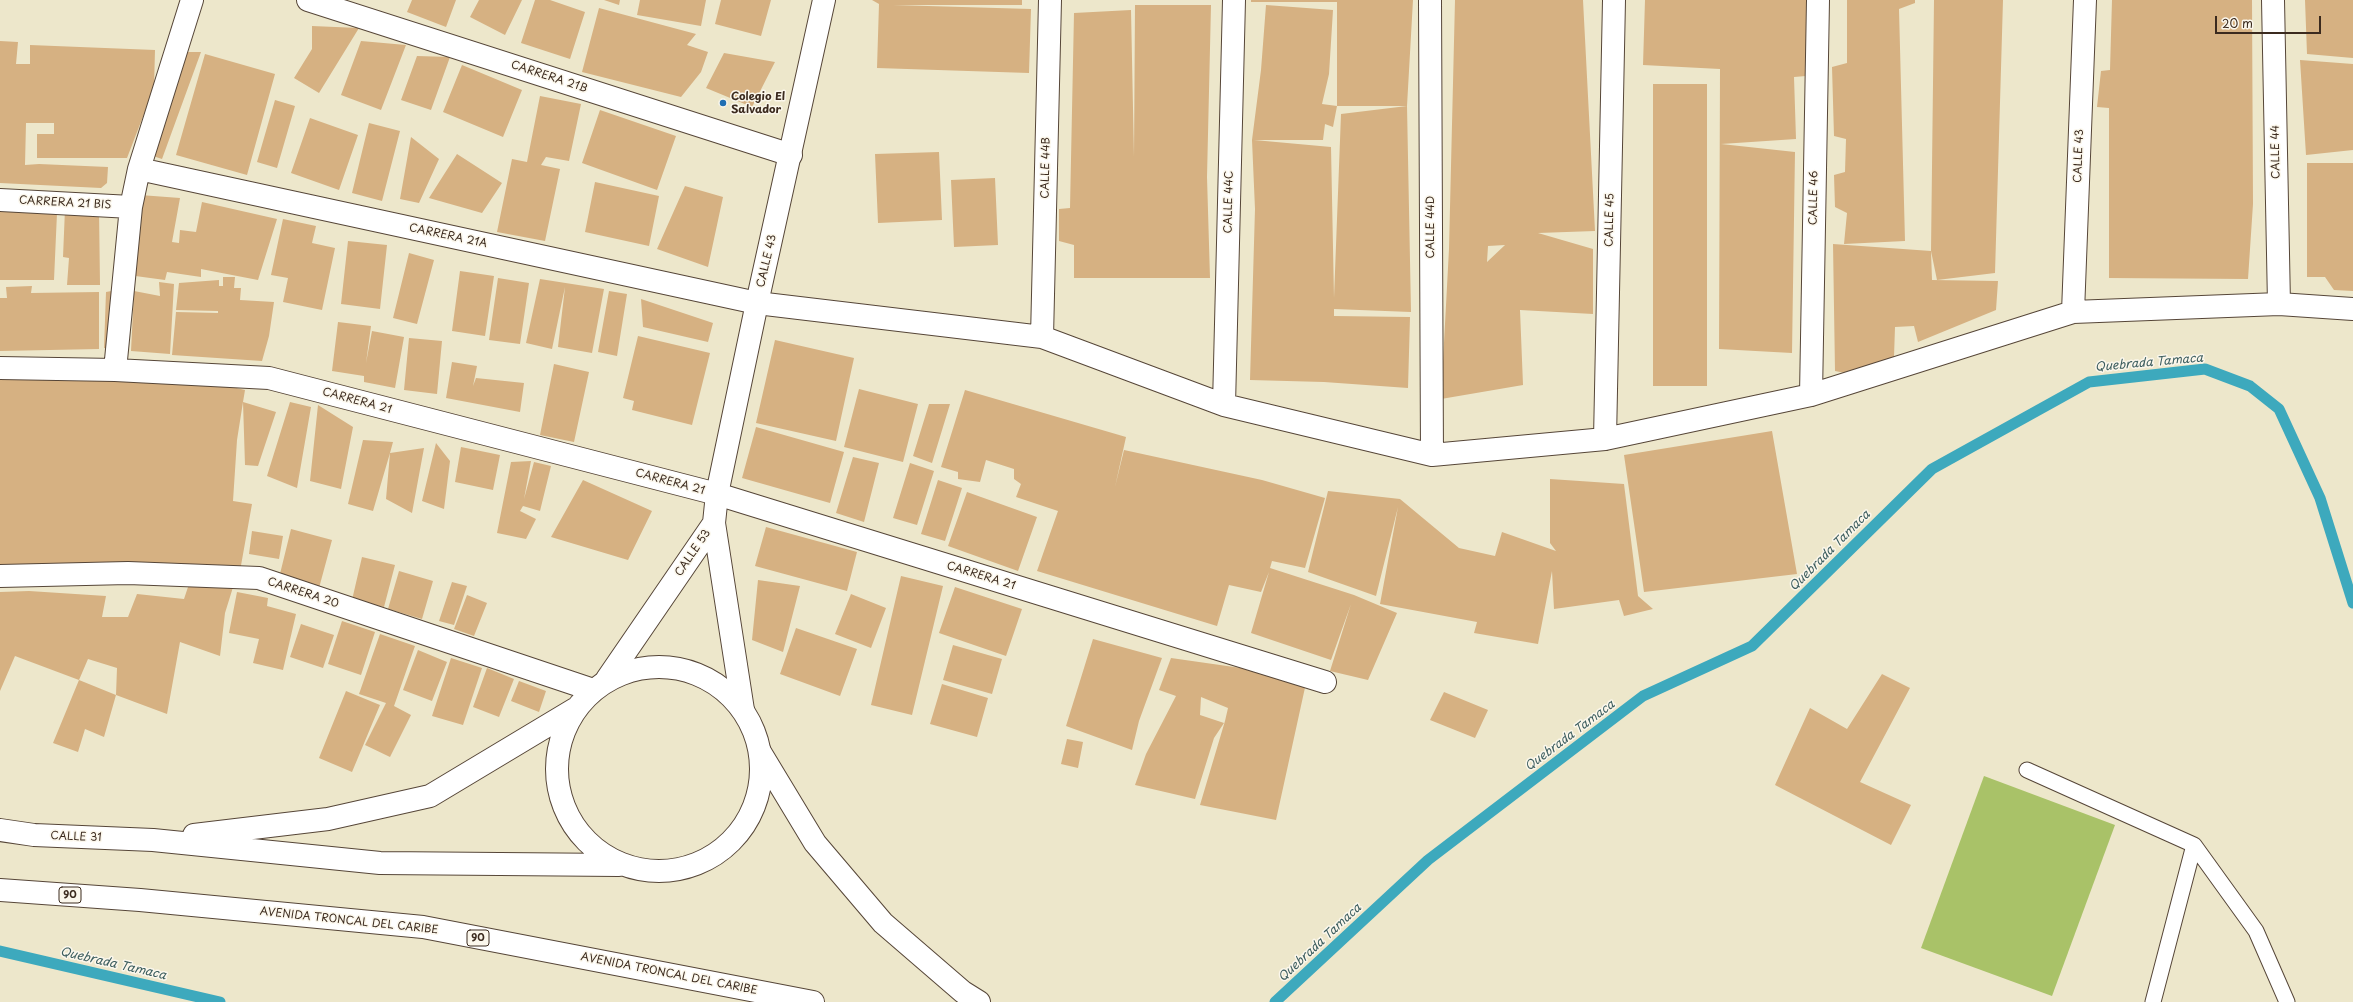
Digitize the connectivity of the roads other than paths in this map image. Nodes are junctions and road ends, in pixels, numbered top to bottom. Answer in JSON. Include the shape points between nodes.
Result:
{"nodes":[{"id":1,"x":192,"y":0,"type":"edge"},
{"id":2,"x":308,"y":0,"type":"edge"},
{"id":3,"x":824,"y":0,"type":"edge"},
{"id":4,"x":1050,"y":0,"type":"edge"},
{"id":5,"x":1234,"y":0,"type":"edge"},
{"id":6,"x":1430,"y":0,"type":"edge"},
{"id":7,"x":1614,"y":0,"type":"edge"},
{"id":8,"x":1818,"y":0,"type":"edge"},
{"id":9,"x":2085,"y":0,"type":"edge"},
{"id":10,"x":2274,"y":0,"type":"edge"},
{"id":11,"x":791,"y":155,"type":"junction"},
{"id":12,"x":139,"y":169,"type":"junction"},
{"id":13,"x":0,"y":200,"type":"edge"},
{"id":14,"x":131,"y":207,"type":"junction"},
{"id":15,"x":758,"y":303,"type":"junction"},
{"id":16,"x":2279,"y":304,"type":"junction"},
{"id":17,"x":2353,"y":309,"type":"edge"},
{"id":18,"x":2073,"y":312,"type":"junction"},
{"id":19,"x":1042,"y":336,"type":"junction"},
{"id":20,"x":0,"y":368,"type":"edge"},
{"id":21,"x":115,"y":370,"type":"junction"},
{"id":22,"x":1811,"y":395,"type":"junction"},
{"id":23,"x":1224,"y":405,"type":"junction"},
{"id":24,"x":1605,"y":439,"type":"junction"},
{"id":25,"x":1432,"y":455,"type":"junction"},
{"id":26,"x":717,"y":494,"type":"junction"},
{"id":27,"x":714,"y":523,"type":"junction"},
{"id":28,"x":0,"y":576,"type":"edge"},
{"id":29,"x":1325,"y":682,"type":"dead end"},
{"id":30,"x":600,"y":685,"type":"junction"},
{"id":31,"x":576,"y":708,"type":"junction"},
{"id":32,"x":743,"y":710,"type":"junction"},
{"id":33,"x":760,"y":752,"type":"junction"},
{"id":34,"x":2027,"y":770,"type":"dead end"},
{"id":35,"x":0,"y":830,"type":"edge"},
{"id":36,"x":153,"y":840,"type":"junction"},
{"id":37,"x":2194,"y":845,"type":"junction"},
{"id":38,"x":620,"y":866,"type":"junction"},
{"id":39,"x":0,"y":890,"type":"edge"},
{"id":40,"x":813,"y":1002,"type":"edge"},
{"id":41,"x":979,"y":1002,"type":"edge"},
{"id":42,"x":2153,"y":1002,"type":"edge"},
{"id":43,"x":2287,"y":1002,"type":"edge"}],
"edges":[{"from":1,"to":12,"type":"main road"},
{"from":2,"to":11,"type":"main road","name":"CARRERA 21B"},
{"from":3,"to":11,"type":"main road","name":"CALLE 43"},
{"from":4,"to":19,"type":"main road","name":"CALLE 44B"},
{"from":5,"to":23,"type":"main road","name":"CALLE 44C"},
{"from":6,"to":25,"type":"main road","name":"CALLE 44D"},
{"from":7,"to":24,"type":"main road","name":"CALLE 45"},
{"from":8,"to":22,"type":"main road","name":"CALLE 46"},
{"from":9,"to":18,"type":"main road","name":"CALLE 43"},
{"from":10,"to":16,"type":"main road","name":"CALLE 44"},
{"from":11,"to":15,"type":"main road","name":"CALLE 43"},
{"from":12,"to":14,"type":"main road"},
{"from":12,"to":15,"type":"main road","name":"CARRERA 21A"},
{"from":13,"to":14,"type":"main road","name":"CARRERA 21 BIS"},
{"from":14,"to":21,"type":"main road"},
{"from":15,"to":19,"type":"main road","name":"CARRERA 21A"},
{"from":15,"to":26,"type":"main road","name":"CALLE 43"},
{"from":16,"to":17,"type":"main road","name":"CARRERA 21A"},
{"from":16,"to":18,"type":"main road","name":"CARRERA 21A"},
{"from":18,"to":22,"type":"main road","name":"CARRERA 21A"},
{"from":19,"to":23,"type":"main road","name":"CARRERA 21A"},
{"from":20,"to":21,"type":"main road","name":"CARRERA 21"},
{"from":21,"to":26,"type":"main road","name":"CARRERA 21","via":[[269,378]]},
{"from":22,"to":24,"type":"main road","name":"CARRERA 21A"},
{"from":23,"to":25,"type":"main road","name":"CARRERA 21A"},
{"from":24,"to":25,"type":"main road","name":"CARRERA 21A"},
{"from":26,"to":27,"type":"main road","name":"CALLE 43"},
{"from":26,"to":29,"type":"main road","name":"CARRERA 21"},
{"from":27,"to":30,"type":"main road","name":"CALLE 53"},
{"from":27,"to":32,"type":"main road","name":"CALLE 53"},
{"from":28,"to":30,"type":"main road","name":"CARRERA 20","via":[[128,573],[259,578]]},
{"from":30,"to":31,"type":"main road","name":"CALLE 53"},
{"from":30,"to":32,"type":"main road","via":[[635,668],[666,666],[696,672],[723,688]]},
{"from":31,"to":36,"type":"main road","via":[[430,796],[328,819]]},
{"from":31,"to":38,"type":"main road","via":[[561,736],[556,767],[560,798],[573,826],[594,850]]},
{"from":32,"to":33,"type":"main road","via":[[754,730]]},
{"from":33,"to":38,"type":"main road","via":[[761,779],[755,806],[742,830],[723,849],[700,864],[674,871],[647,872]]},
{"from":33,"to":41,"type":"main road","via":[[815,842],[883,923],[963,992]]},
{"from":34,"to":37,"type":"lane"},
{"from":35,"to":36,"type":"main road","name":"CALLE 31","via":[[34,835]]},
{"from":36,"to":38,"type":"main road","via":[[380,863]]},
{"from":37,"to":42,"type":"lane"},
{"from":37,"to":43,"type":"lane","via":[[2256,931]]},
{"from":39,"to":40,"type":"main road","name":"AVENIDA TRONCAL DEL CARIBE","number":"90","via":[[140,900],[423,927]]}]}
